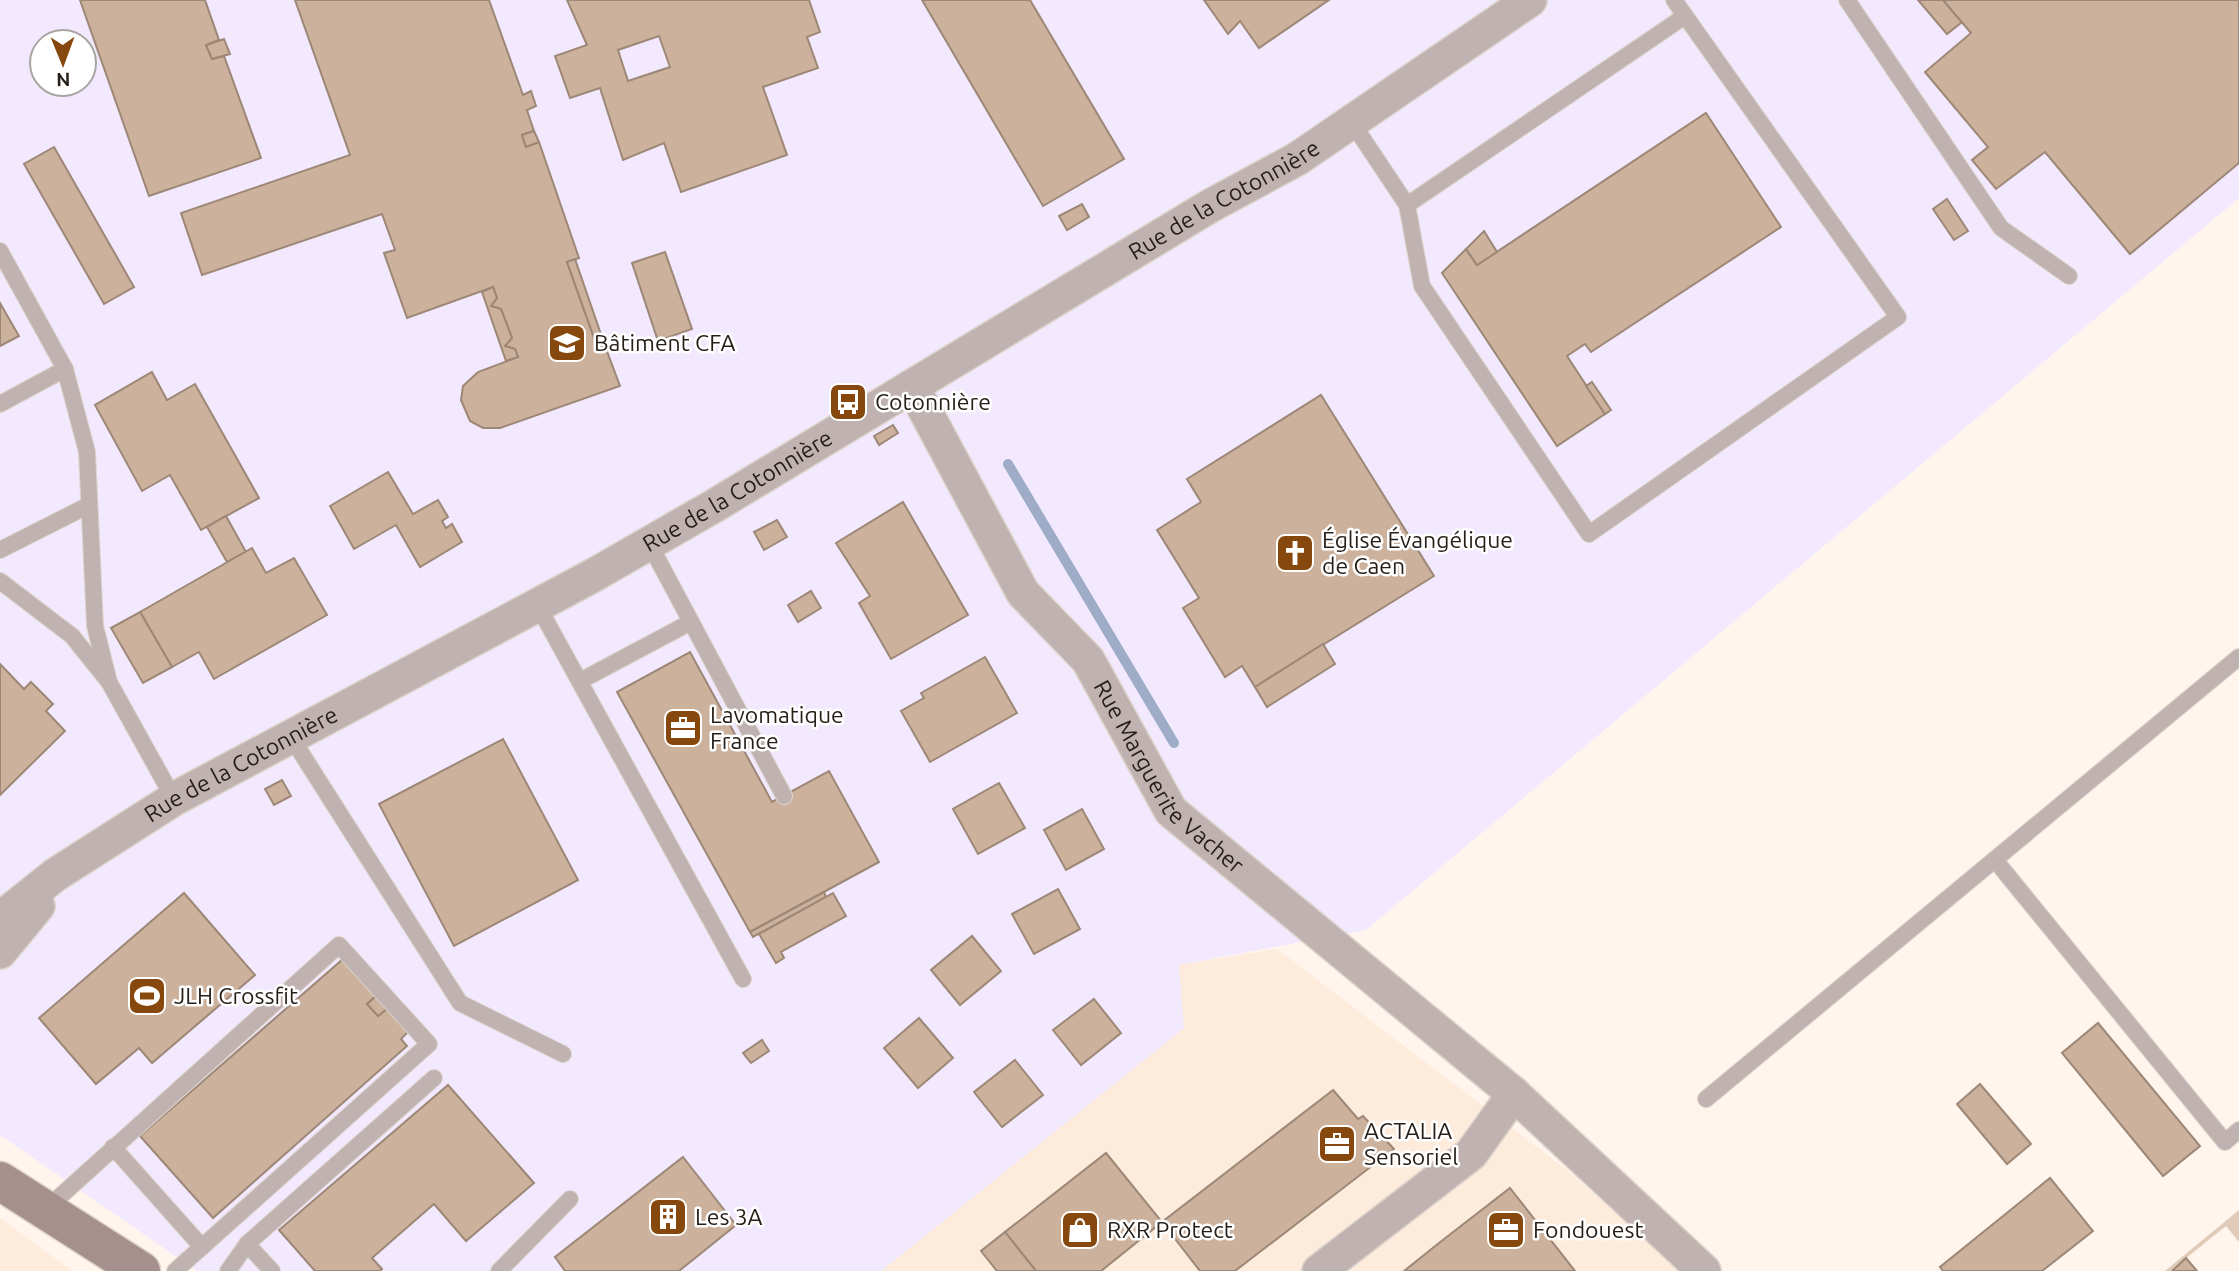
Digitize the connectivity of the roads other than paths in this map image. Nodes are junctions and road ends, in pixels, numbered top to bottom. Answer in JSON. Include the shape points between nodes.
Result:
{"nodes":[{"id":1,"x":1530,"y":0,"type":"edge"},
{"id":2,"x":1674,"y":0,"type":"edge"},
{"id":3,"x":1847,"y":0,"type":"edge"},
{"id":4,"x":1685,"y":16,"type":"junction"},
{"id":5,"x":1351,"y":121,"type":"junction"},
{"id":6,"x":1407,"y":205,"type":"junction"},
{"id":7,"x":0,"y":251,"type":"edge"},
{"id":8,"x":2069,"y":276,"type":"dead end"},
{"id":9,"x":65,"y":369,"type":"junction"},
{"id":10,"x":912,"y":386,"type":"junction"},
{"id":11,"x":0,"y":404,"type":"edge"},
{"id":12,"x":89,"y":505,"type":"junction"},
{"id":13,"x":649,"y":543,"type":"junction"},
{"id":14,"x":0,"y":550,"type":"edge"},
{"id":15,"x":0,"y":581,"type":"edge"},
{"id":16,"x":538,"y":606,"type":"junction"},
{"id":17,"x":691,"y":622,"type":"junction"},
{"id":18,"x":2239,"y":657,"type":"edge"},
{"id":19,"x":580,"y":681,"type":"junction"},
{"id":20,"x":109,"y":682,"type":"junction"},
{"id":21,"x":291,"y":737,"type":"junction"},
{"id":22,"x":784,"y":796,"type":"dead end"},
{"id":23,"x":174,"y":799,"type":"junction"},
{"id":24,"x":1995,"y":860,"type":"junction"},
{"id":25,"x":72,"y":867,"type":"junction"},
{"id":26,"x":0,"y":919,"type":"edge"},
{"id":27,"x":0,"y":952,"type":"edge"},
{"id":28,"x":743,"y":979,"type":"dead end"},
{"id":29,"x":563,"y":1054,"type":"dead end"},
{"id":30,"x":434,"y":1078,"type":"dead end"},
{"id":31,"x":1514,"y":1094,"type":"junction"},
{"id":32,"x":1706,"y":1099,"type":"dead end"},
{"id":33,"x":2239,"y":1130,"type":"edge"},
{"id":34,"x":113,"y":1147,"type":"junction"},
{"id":35,"x":0,"y":1181,"type":"edge"},
{"id":36,"x":570,"y":1199,"type":"dead end"},
{"id":37,"x":45,"y":1210,"type":"junction"},
{"id":38,"x":247,"y":1244,"type":"junction"},
{"id":39,"x":202,"y":1247,"type":"junction"},
{"id":40,"x":141,"y":1271,"type":"edge"},
{"id":41,"x":175,"y":1271,"type":"edge"},
{"id":42,"x":228,"y":1271,"type":"edge"},
{"id":43,"x":272,"y":1271,"type":"edge"},
{"id":44,"x":499,"y":1271,"type":"edge"},
{"id":45,"x":1319,"y":1271,"type":"edge"},
{"id":46,"x":1704,"y":1271,"type":"edge"}],
"edges":[{"from":1,"to":5,"type":"street","name":"Rue de la Cotonnière"},
{"from":2,"to":4,"type":"lane"},
{"from":3,"to":8,"type":"lane","via":[[2001,228]]},
{"from":4,"to":6,"type":"lane"},
{"from":4,"to":6,"type":"lane","via":[[1898,317],[1589,534],[1422,286]]},
{"from":5,"to":6,"type":"lane"},
{"from":5,"to":10,"type":"street","name":"Rue de la Cotonnière","via":[[1297,159],[1210,206]]},
{"from":7,"to":9,"type":"lane"},
{"from":9,"to":11,"type":"lane"},
{"from":9,"to":12,"type":"lane","via":[[86,452]]},
{"from":10,"to":13,"type":"street","name":"Rue de la Cotonnière"},
{"from":10,"to":31,"type":"street","name":"Rue Marguerite Vacher","via":[[1023,593],[1088,660],[1171,811]]},
{"from":12,"to":14,"type":"lane"},
{"from":12,"to":20,"type":"lane","via":[[95,626]]},
{"from":13,"to":16,"type":"street","name":"Rue de la Cotonnière"},
{"from":13,"to":17,"type":"lane"},
{"from":15,"to":20,"type":"lane","via":[[72,636]]},
{"from":16,"to":19,"type":"lane"},
{"from":16,"to":21,"type":"street","name":"Rue de la Cotonnière"},
{"from":17,"to":19,"type":"lane"},
{"from":17,"to":22,"type":"lane"},
{"from":18,"to":24,"type":"lane"},
{"from":19,"to":28,"type":"lane"},
{"from":20,"to":23,"type":"lane"},
{"from":21,"to":23,"type":"street","name":"Rue de la Cotonnière"},
{"from":21,"to":29,"type":"lane","via":[[460,1003]]},
{"from":23,"to":25,"type":"street","name":"Rue de la Cotonnière"},
{"from":24,"to":32,"type":"lane"},
{"from":24,"to":33,"type":"lane","via":[[2225,1142]]},
{"from":25,"to":26,"type":"street","name":"Rue de la Cotonnière"},
{"from":25,"to":27,"type":"street","name":"Rue de la Cotonnière"},
{"from":30,"to":38,"type":"lane"},
{"from":31,"to":45,"type":"street","via":[[1471,1154]]},
{"from":31,"to":46,"type":"street","name":"Rue Marguerite Vacher"},
{"from":34,"to":37,"type":"lane"},
{"from":34,"to":39,"type":"lane"},
{"from":34,"to":39,"type":"lane","via":[[339,945],[429,1044]]},
{"from":35,"to":37,"type":"street"},
{"from":36,"to":44,"type":"lane"},
{"from":37,"to":40,"type":"street"},
{"from":38,"to":42,"type":"lane"},
{"from":38,"to":43,"type":"lane"},
{"from":39,"to":41,"type":"lane"}]}
